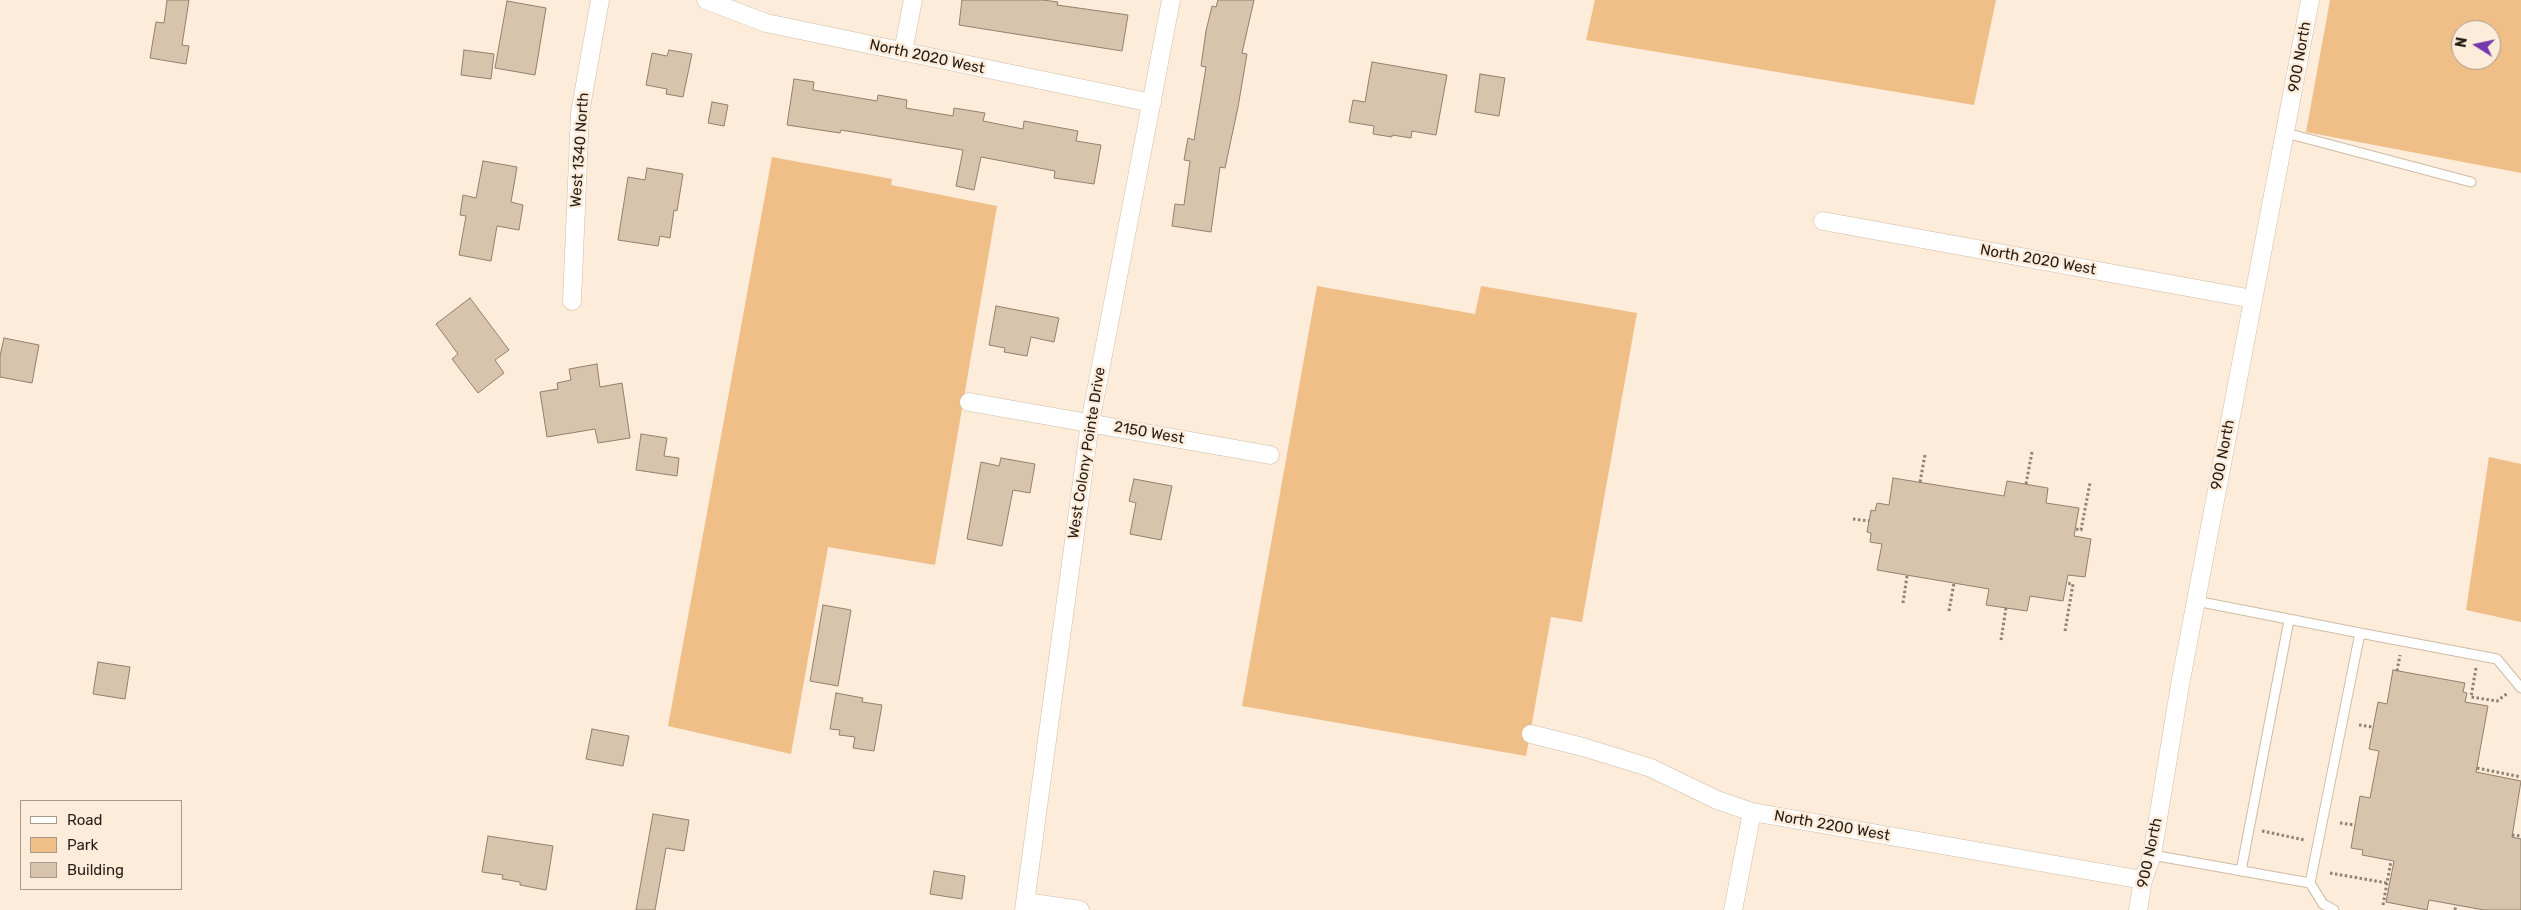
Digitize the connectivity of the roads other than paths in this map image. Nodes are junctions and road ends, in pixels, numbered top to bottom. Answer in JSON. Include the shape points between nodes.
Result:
{"nodes":[{"id":1,"x":600,"y":0,"type":"edge"},
{"id":2,"x":706,"y":0,"type":"edge"},
{"id":3,"x":913,"y":0,"type":"edge"},
{"id":4,"x":1171,"y":0,"type":"edge"},
{"id":5,"x":2310,"y":0,"type":"edge"},
{"id":6,"x":903,"y":52,"type":"junction"},
{"id":7,"x":1152,"y":103,"type":"junction"},
{"id":8,"x":2286,"y":133,"type":"junction"},
{"id":9,"x":2471,"y":182,"type":"dead end"},
{"id":10,"x":1823,"y":221,"type":"dead end"},
{"id":11,"x":2253,"y":299,"type":"junction"},
{"id":12,"x":572,"y":301,"type":"dead end"},
{"id":13,"x":969,"y":402,"type":"dead end"},
{"id":14,"x":1090,"y":423,"type":"junction"},
{"id":15,"x":1270,"y":455,"type":"dead end"},
{"id":16,"x":2196,"y":601,"type":"junction"},
{"id":17,"x":2289,"y":620,"type":"junction"},
{"id":18,"x":2360,"y":633,"type":"junction"},
{"id":19,"x":2521,"y":688,"type":"edge"},
{"id":20,"x":1531,"y":734,"type":"dead end"},
{"id":21,"x":1752,"y":812,"type":"junction"},
{"id":22,"x":2152,"y":855,"type":"junction"},
{"id":23,"x":2241,"y":871,"type":"junction"},
{"id":24,"x":2143,"y":880,"type":"junction"},
{"id":25,"x":2310,"y":883,"type":"junction"},
{"id":26,"x":1025,"y":906,"type":"edge"},
{"id":27,"x":1080,"y":910,"type":"edge"},
{"id":28,"x":1733,"y":910,"type":"edge"},
{"id":29,"x":2138,"y":910,"type":"edge"},
{"id":30,"x":2334,"y":910,"type":"edge"}],
"edges":[{"from":1,"to":12,"type":"street","name":"West 1340 North","via":[[580,113]]},
{"from":2,"to":6,"type":"street","name":"North 2020 West","via":[[766,23]]},
{"from":3,"to":6,"type":"street"},
{"from":4,"to":7,"type":"street","name":"West Colony Pointe Drive"},
{"from":5,"to":8,"type":"street","name":"900 North"},
{"from":6,"to":7,"type":"street","name":"North 2020 West"},
{"from":7,"to":14,"type":"street","name":"West Colony Pointe Drive"},
{"from":8,"to":9,"type":"lane"},
{"from":8,"to":11,"type":"street","name":"900 North"},
{"from":10,"to":11,"type":"street","name":"North 2020 West"},
{"from":11,"to":16,"type":"street","name":"900 North"},
{"from":13,"to":14,"type":"street","name":"2150 West"},
{"from":14,"to":15,"type":"street","name":"2150 West"},
{"from":14,"to":26,"type":"street","name":"West Colony Pointe Drive"},
{"from":16,"to":17,"type":"lane"},
{"from":16,"to":22,"type":"street","name":"900 North"},
{"from":17,"to":18,"type":"lane"},
{"from":17,"to":23,"type":"lane"},
{"from":18,"to":19,"type":"lane","via":[[2497,658]]},
{"from":18,"to":25,"type":"lane"},
{"from":20,"to":21,"type":"street","name":"North 2200 West","via":[[1650,768]]},
{"from":21,"to":24,"type":"street","name":"North 2200 West"},
{"from":21,"to":28,"type":"street"},
{"from":22,"to":23,"type":"lane"},
{"from":22,"to":24,"type":"street","name":"900 North"},
{"from":23,"to":25,"type":"lane"},
{"from":24,"to":29,"type":"street","name":"900 North"},
{"from":25,"to":30,"type":"lane","via":[[2323,904]]},
{"from":26,"to":27,"type":"street"}]}
